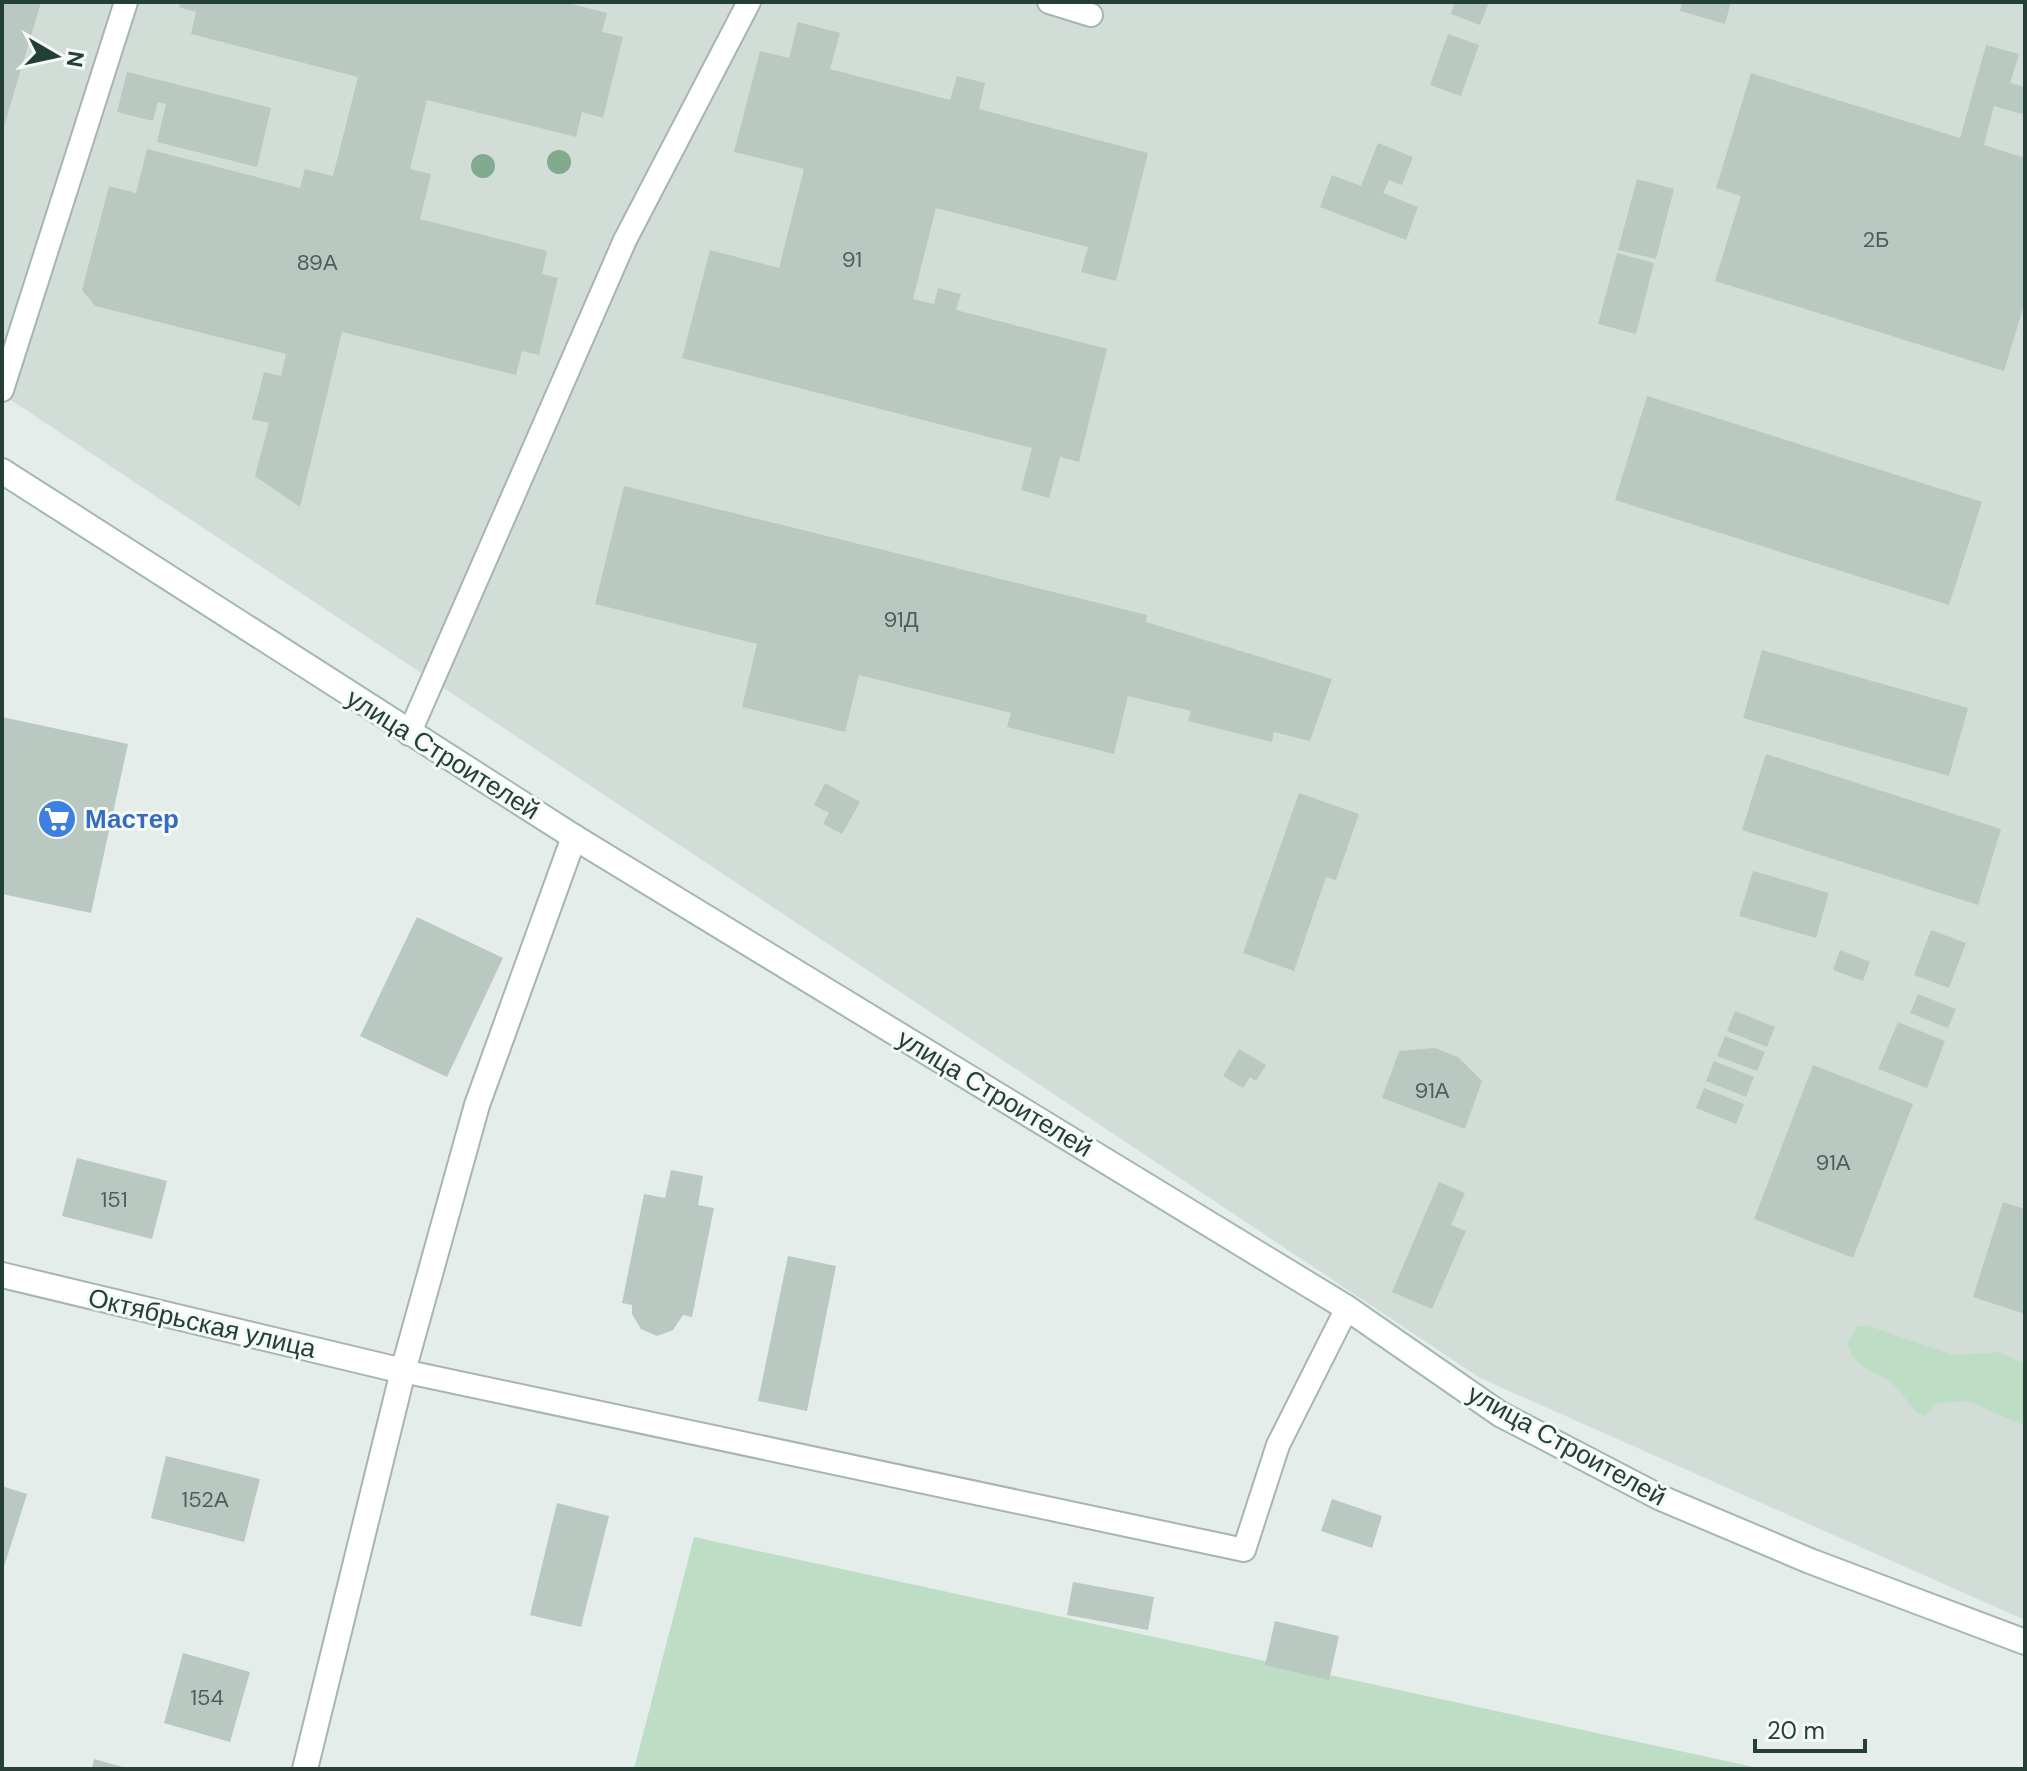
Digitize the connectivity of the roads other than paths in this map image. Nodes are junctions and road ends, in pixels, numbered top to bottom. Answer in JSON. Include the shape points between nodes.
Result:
{"nodes":[{"id":1,"x":126,"y":2,"type":"edge"},
{"id":2,"x":749,"y":2,"type":"edge"},
{"id":3,"x":1049,"y":2,"type":"edge"},
{"id":4,"x":1091,"y":15,"type":"dead end"},
{"id":5,"x":2,"y":390,"type":"edge"},
{"id":6,"x":2,"y":471,"type":"edge"},
{"id":7,"x":409,"y":734,"type":"junction"},
{"id":8,"x":574,"y":837,"type":"junction"},
{"id":9,"x":2,"y":1275,"type":"edge"},
{"id":10,"x":1347,"y":1308,"type":"junction"},
{"id":11,"x":403,"y":1371,"type":"junction"},
{"id":12,"x":2025,"y":1642,"type":"edge"},
{"id":13,"x":305,"y":1769,"type":"edge"}],
"edges":[{"from":1,"to":5,"type":"lane"},
{"from":2,"to":7,"type":"lane","via":[[625,240]]},
{"from":3,"to":4,"type":"lane"},
{"from":6,"to":7,"type":"main road","name":"улица Строителей"},
{"from":7,"to":8,"type":"main road","name":"улица Строителей"},
{"from":8,"to":10,"type":"main road","name":"улица Строителей"},
{"from":8,"to":11,"type":"main road","via":[[477,1105]]},
{"from":9,"to":11,"type":"main road","name":"Октябрьская улица"},
{"from":10,"to":11,"type":"lane","via":[[1278,1445],[1244,1550]]},
{"from":10,"to":12,"type":"main road","name":"улица Строителей","via":[[1500,1414],[1661,1498]]},
{"from":11,"to":13,"type":"main road"}]}
